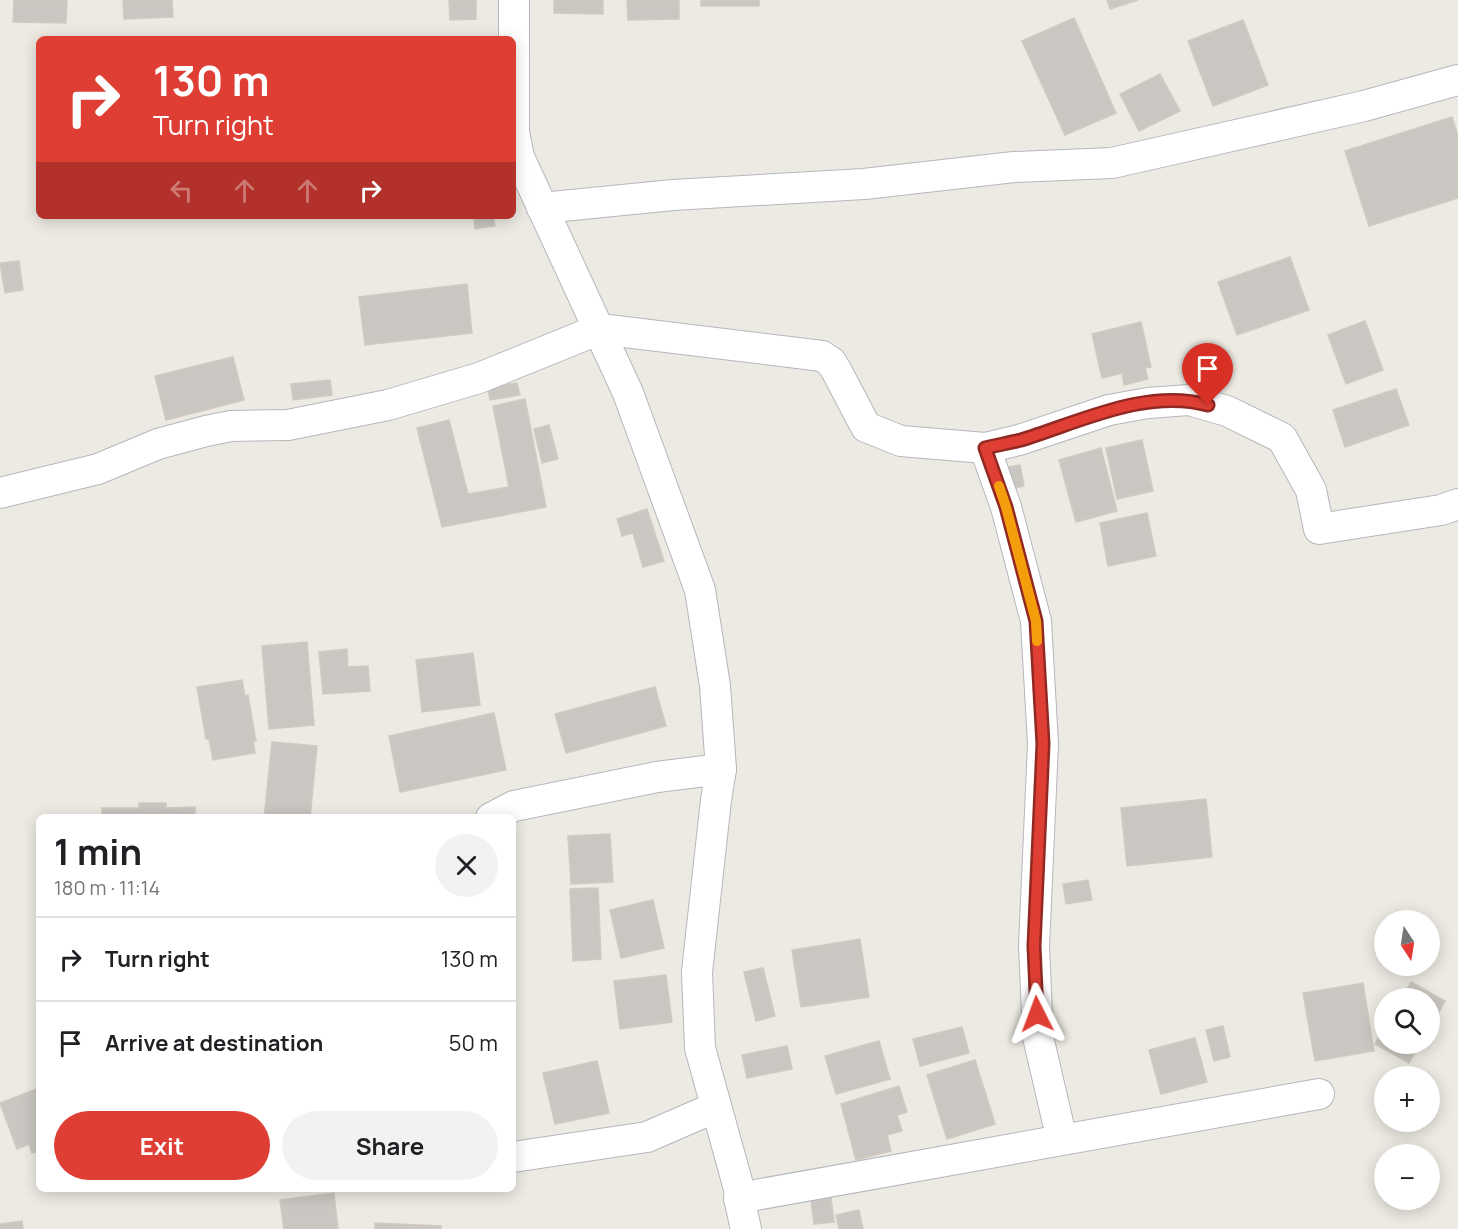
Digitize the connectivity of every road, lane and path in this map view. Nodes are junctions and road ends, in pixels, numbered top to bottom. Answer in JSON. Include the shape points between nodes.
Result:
{"nodes":[{"id":1,"x":514,"y":0,"type":"edge"},
{"id":2,"x":514,"y":36,"type":"edge"},
{"id":3,"x":1458,"y":80,"type":"edge"},
{"id":4,"x":516,"y":142,"type":"edge"},
{"id":5,"x":542,"y":208,"type":"junction"},
{"id":6,"x":600,"y":329,"type":"junction"},
{"id":7,"x":985,"y":448,"type":"junction"},
{"id":8,"x":0,"y":493,"type":"edge"},
{"id":9,"x":1458,"y":504,"type":"edge"},
{"id":10,"x":721,"y":769,"type":"junction"},
{"id":11,"x":498,"y":814,"type":"edge"},
{"id":12,"x":1319,"y":1094,"type":"dead end"},
{"id":13,"x":716,"y":1107,"type":"junction"},
{"id":14,"x":1062,"y":1140,"type":"junction"},
{"id":15,"x":516,"y":1157,"type":"edge"},
{"id":16,"x":739,"y":1198,"type":"junction"},
{"id":17,"x":746,"y":1229,"type":"edge"}],
"edges":[{"from":1,"to":2,"type":"street"},
{"from":3,"to":5,"type":"street","via":[[1364,106],[1112,163],[1014,167],[864,184],[673,195]]},
{"from":4,"to":5,"type":"street"},
{"from":5,"to":6,"type":"street"},
{"from":6,"to":7,"type":"street","via":[[822,356],[831,362],[870,430],[901,441]]},
{"from":6,"to":8,"type":"street","via":[[479,378],[388,405],[288,425],[231,426],[206,431],[158,444],[98,470]]},
{"from":6,"to":10,"type":"street","via":[[628,393],[700,590],[715,686]]},
{"from":7,"to":9,"type":"street","via":[[1109,410],[1189,400],[1227,411],[1282,438],[1311,490],[1319,529]]},
{"from":7,"to":14,"type":"street","via":[[1006,507],[1036,621],[1043,744],[1034,946],[1038,1037]]},
{"from":10,"to":11,"type":"street","via":[[657,777],[514,806]]},
{"from":10,"to":13,"type":"street","via":[[697,972],[700,1048]]},
{"from":12,"to":14,"type":"street"},
{"from":13,"to":15,"type":"street","via":[[647,1137]]},
{"from":13,"to":16,"type":"street"},
{"from":14,"to":16,"type":"street"},
{"from":16,"to":17,"type":"street"}]}
